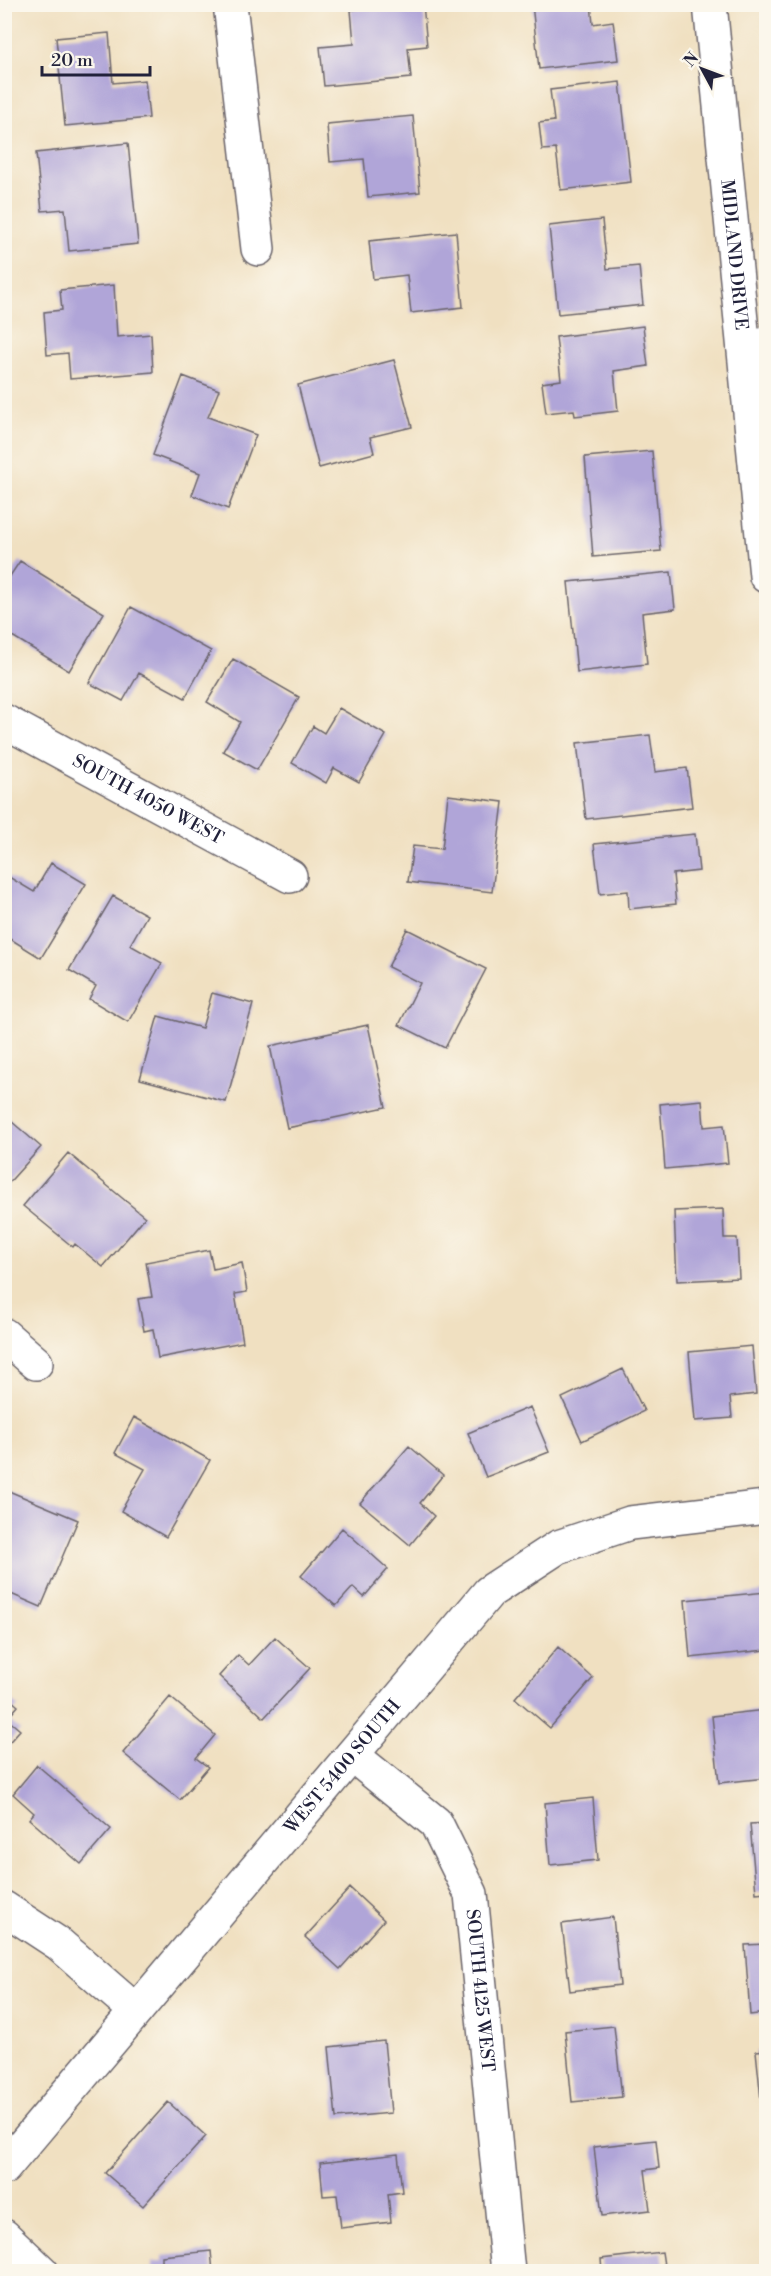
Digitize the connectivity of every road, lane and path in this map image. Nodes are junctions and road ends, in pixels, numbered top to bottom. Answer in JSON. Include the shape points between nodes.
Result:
{"nodes":[{"id":1,"x":230,"y":4,"type":"edge"},
{"id":2,"x":710,"y":4,"type":"edge"},
{"id":3,"x":258,"y":249,"type":"dead end"},
{"id":4,"x":755,"y":346,"type":"edge"},
{"id":5,"x":766,"y":576,"type":"edge"},
{"id":6,"x":4,"y":721,"type":"edge"},
{"id":7,"x":290,"y":876,"type":"dead end"},
{"id":8,"x":4,"y":1335,"type":"edge"},
{"id":9,"x":36,"y":1363,"type":"dead end"},
{"id":10,"x":766,"y":1507,"type":"edge"},
{"id":11,"x":352,"y":1755,"type":"junction"},
{"id":12,"x":4,"y":1908,"type":"edge"},
{"id":13,"x":136,"y":2011,"type":"junction"},
{"id":14,"x":4,"y":2168,"type":"edge"},
{"id":15,"x":4,"y":2236,"type":"edge"},
{"id":16,"x":42,"y":2271,"type":"edge"},
{"id":17,"x":508,"y":2271,"type":"edge"}],
"edges":[{"from":1,"to":3,"type":"street"},
{"from":2,"to":4,"type":"street","name":"MIDLAND DRIVE"},
{"from":4,"to":5,"type":"street","name":"MIDLAND DRIVE"},
{"from":6,"to":7,"type":"street","name":"SOUTH 4050 WEST"},
{"from":8,"to":9,"type":"street"},
{"from":10,"to":11,"type":"street","name":"WEST 5400 SOUTH","via":[[630,1522],[558,1547],[489,1592]]},
{"from":11,"to":13,"type":"street","name":"WEST 5400 SOUTH"},
{"from":11,"to":17,"type":"street","name":"SOUTH 4125 WEST","via":[[436,1823],[471,1894]]},
{"from":12,"to":13,"type":"street","via":[[59,1944]]},
{"from":13,"to":14,"type":"street","name":"WEST 5400 SOUTH"},
{"from":15,"to":16,"type":"street"}]}
